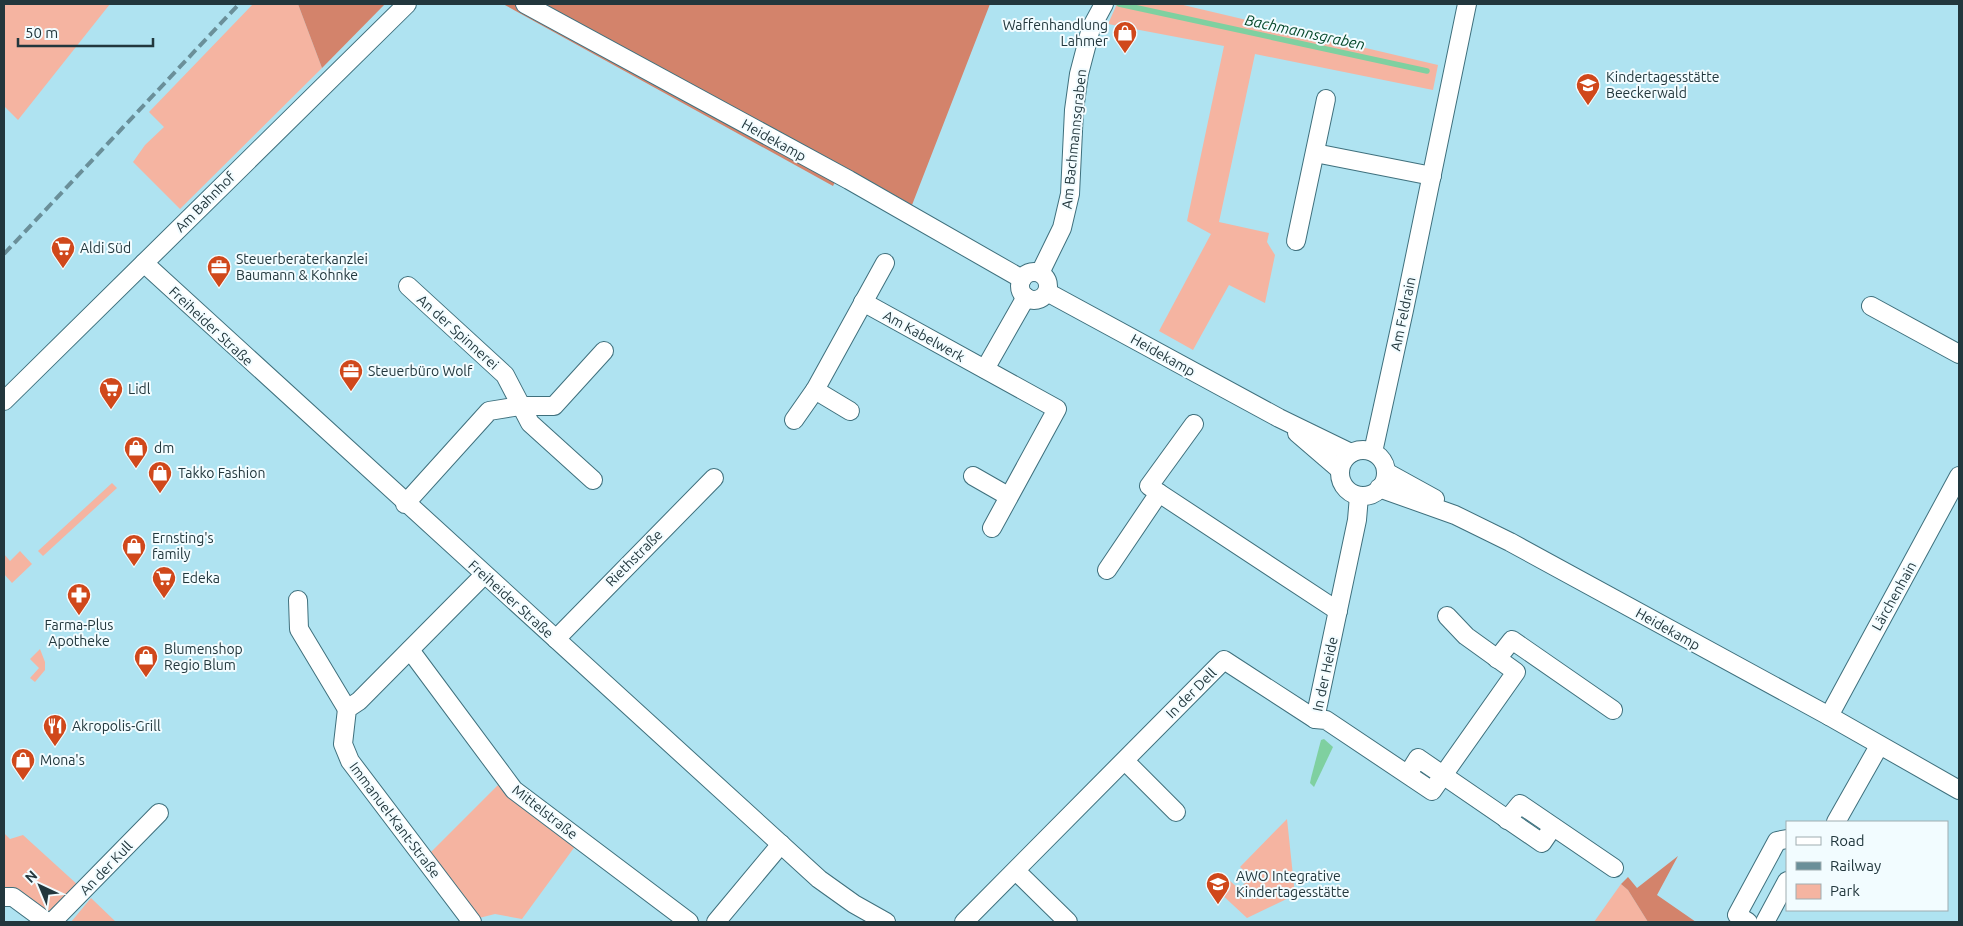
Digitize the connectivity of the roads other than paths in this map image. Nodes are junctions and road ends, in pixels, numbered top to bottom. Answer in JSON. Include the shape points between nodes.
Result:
{"nodes":[{"id":1,"x":407,"y":4,"type":"edge"},
{"id":2,"x":525,"y":4,"type":"edge"},
{"id":3,"x":1104,"y":4,"type":"edge"},
{"id":4,"x":1467,"y":4,"type":"edge"},
{"id":5,"x":1326,"y":99,"type":"dead end"},
{"id":6,"x":1315,"y":153,"type":"junction"},
{"id":7,"x":1432,"y":176,"type":"junction"},
{"id":8,"x":1296,"y":241,"type":"dead end"},
{"id":9,"x":144,"y":263,"type":"junction"},
{"id":10,"x":885,"y":263,"type":"dead end"},
{"id":11,"x":1040,"y":273,"type":"junction"},
{"id":12,"x":1022,"y":279,"type":"junction"},
{"id":13,"x":408,"y":286,"type":"dead end"},
{"id":14,"x":1046,"y":292,"type":"junction"},
{"id":15,"x":1026,"y":297,"type":"junction"},
{"id":16,"x":864,"y":302,"type":"junction"},
{"id":17,"x":1871,"y":306,"type":"dead end"},
{"id":18,"x":604,"y":351,"type":"dead end"},
{"id":19,"x":1959,"y":354,"type":"edge"},
{"id":20,"x":985,"y":369,"type":"junction"},
{"id":21,"x":815,"y":390,"type":"junction"},
{"id":22,"x":4,"y":401,"type":"edge"},
{"id":23,"x":520,"y":406,"type":"junction"},
{"id":24,"x":850,"y":411,"type":"dead end"},
{"id":25,"x":1279,"y":418,"type":"junction"},
{"id":26,"x":794,"y":420,"type":"dead end"},
{"id":27,"x":1194,"y":424,"type":"dead end"},
{"id":28,"x":1373,"y":452,"type":"junction"},
{"id":29,"x":1351,"y":453,"type":"junction"},
{"id":30,"x":1340,"y":470,"type":"junction"},
{"id":31,"x":973,"y":476,"type":"dead end"},
{"id":32,"x":1959,"y":476,"type":"edge"},
{"id":33,"x":714,"y":478,"type":"dead end"},
{"id":34,"x":593,"y":480,"type":"dead end"},
{"id":35,"x":1383,"y":480,"type":"junction"},
{"id":36,"x":1159,"y":493,"type":"junction"},
{"id":37,"x":1008,"y":496,"type":"junction"},
{"id":38,"x":1359,"y":496,"type":"junction"},
{"id":39,"x":405,"y":504,"type":"junction"},
{"id":40,"x":992,"y":528,"type":"dead end"},
{"id":41,"x":1107,"y":570,"type":"dead end"},
{"id":42,"x":484,"y":575,"type":"junction"},
{"id":43,"x":298,"y":600,"type":"dead end"},
{"id":44,"x":1338,"y":610,"type":"junction"},
{"id":45,"x":1446,"y":616,"type":"dead end"},
{"id":46,"x":556,"y":639,"type":"junction"},
{"id":47,"x":410,"y":650,"type":"junction"},
{"id":48,"x":1531,"y":653,"type":"junction"},
{"id":49,"x":1498,"y":659,"type":"junction"},
{"id":50,"x":1516,"y":672,"type":"junction"},
{"id":51,"x":347,"y":709,"type":"junction"},
{"id":52,"x":1613,"y":710,"type":"dead end"},
{"id":53,"x":1828,"y":716,"type":"junction"},
{"id":54,"x":1315,"y":719,"type":"junction"},
{"id":55,"x":1879,"y":746,"type":"junction"},
{"id":56,"x":1125,"y":761,"type":"junction"},
{"id":57,"x":1444,"y":776,"type":"junction"},
{"id":58,"x":1959,"y":790,"type":"edge"},
{"id":59,"x":1176,"y":812,"type":"dead end"},
{"id":60,"x":159,"y":813,"type":"dead end"},
{"id":61,"x":1837,"y":821,"type":"edge"},
{"id":62,"x":1786,"y":838,"type":"edge"},
{"id":63,"x":781,"y":844,"type":"junction"},
{"id":64,"x":1614,"y":868,"type":"dead end"},
{"id":65,"x":1016,"y":871,"type":"junction"},
{"id":66,"x":1786,"y":883,"type":"edge"},
{"id":67,"x":4,"y":897,"type":"edge"},
{"id":68,"x":46,"y":922,"type":"edge"},
{"id":69,"x":52,"y":922,"type":"edge"},
{"id":70,"x":472,"y":922,"type":"edge"},
{"id":71,"x":690,"y":922,"type":"edge"},
{"id":72,"x":716,"y":922,"type":"edge"},
{"id":73,"x":886,"y":922,"type":"edge"},
{"id":74,"x":964,"y":922,"type":"edge"},
{"id":75,"x":1068,"y":922,"type":"edge"},
{"id":76,"x":1748,"y":922,"type":"edge"},
{"id":77,"x":1765,"y":922,"type":"edge"}],
"edges":[{"from":1,"to":9,"type":"street","name":"Am Bahnhof"},
{"from":2,"to":12,"type":"street","name":"Heidekamp"},
{"from":3,"to":11,"type":"street","name":"Am Bachmannsgraben","via":[[1091,28],[1079,74],[1070,194],[1062,228]]},
{"from":4,"to":7,"type":"street","name":"Am Feldrain"},
{"from":5,"to":6,"type":"street"},
{"from":6,"to":7,"type":"street"},
{"from":6,"to":8,"type":"street"},
{"from":7,"to":28,"type":"street","name":"Am Feldrain"},
{"from":9,"to":22,"type":"street","name":"Am Bahnhof"},
{"from":9,"to":39,"type":"street","name":"Freiheider Straße"},
{"from":10,"to":16,"type":"street"},
{"from":11,"to":12,"type":"street","via":[[1032,272]]},
{"from":11,"to":14,"type":"street","via":[[1046,279]]},
{"from":12,"to":15,"type":"street","via":[[1021,290]]},
{"from":13,"to":23,"type":"street","name":"An der Spinnerei","via":[[505,374]]},
{"from":14,"to":15,"type":"street","via":[[1039,298]]},
{"from":14,"to":25,"type":"street","name":"Heidekamp"},
{"from":15,"to":20,"type":"street"},
{"from":16,"to":20,"type":"street","name":"Am Kabelwerk"},
{"from":16,"to":21,"type":"street"},
{"from":17,"to":19,"type":"street"},
{"from":18,"to":23,"type":"street","via":[[554,406]]},
{"from":20,"to":37,"type":"street","name":"Am Kabelwerk","via":[[1057,408]]},
{"from":21,"to":24,"type":"street"},
{"from":21,"to":26,"type":"street"},
{"from":23,"to":34,"type":"street","name":"An der Spinnerei","via":[[530,423]]},
{"from":23,"to":39,"type":"street","via":[[489,411]]},
{"from":25,"to":29,"type":"street","name":"Heidekamp"},
{"from":25,"to":30,"type":"street","name":"Heidekamp"},
{"from":27,"to":36,"type":"street","via":[[1148,486]]},
{"from":28,"to":29,"type":"street","name":"Heidekamp"},
{"from":28,"to":35,"type":"street","via":[[1382,461]]},
{"from":29,"to":30,"type":"street","via":[[1341,463]]},
{"from":30,"to":38,"type":"street","name":"Heidekamp","via":[[1346,489]]},
{"from":31,"to":37,"type":"street"},
{"from":32,"to":53,"type":"street","name":"Lärchenhain"},
{"from":33,"to":46,"type":"street","name":"Riethstraße"},
{"from":35,"to":38,"type":"street","via":[[1372,494]]},
{"from":35,"to":53,"type":"street","name":"Heidekamp","via":[[1510,542]]},
{"from":36,"to":41,"type":"street"},
{"from":36,"to":44,"type":"street"},
{"from":37,"to":40,"type":"street","name":"Am Kabelwerk"},
{"from":38,"to":44,"type":"street","name":"In der Heide"},
{"from":39,"to":42,"type":"street","name":"Freiheider Straße"},
{"from":42,"to":46,"type":"street","name":"Freiheider Straße"},
{"from":42,"to":47,"type":"street"},
{"from":43,"to":51,"type":"street","via":[[298,630]]},
{"from":44,"to":54,"type":"street","name":"In der Heide"},
{"from":45,"to":49,"type":"street","via":[[1466,636]]},
{"from":46,"to":63,"type":"street","name":"Freiheider Straße"},
{"from":47,"to":51,"type":"street"},
{"from":47,"to":71,"type":"street","name":"Mittelstraße","via":[[514,790]]},
{"from":48,"to":49,"type":"street","via":[[1512,640]]},
{"from":48,"to":50,"type":"street","name":"In der Heide"},
{"from":48,"to":52,"type":"street"},
{"from":49,"to":50,"type":"street"},
{"from":50,"to":57,"type":"street","name":"In der Heide"},
{"from":51,"to":70,"type":"street","name":"Immanuel-Kant-Straße","via":[[343,744],[350,761]]},
{"from":53,"to":55,"type":"street","name":"Heidekamp"},
{"from":54,"to":56,"type":"street","name":"In der Dell","via":[[1224,660]]},
{"from":54,"to":57,"type":"street","name":"In der Heide","via":[[1326,720],[1432,792]]},
{"from":55,"to":58,"type":"street","name":"Heidekamp"},
{"from":55,"to":61,"type":"street"},
{"from":56,"to":59,"type":"street"},
{"from":56,"to":65,"type":"street","name":"In der Dell"},
{"from":57,"to":64,"type":"street","via":[[1542,843],[1553,827]]},
{"from":60,"to":69,"type":"street","name":"An der Kull"},
{"from":62,"to":76,"type":"street","via":[[1777,841],[1737,915]]},
{"from":63,"to":72,"type":"street"},
{"from":63,"to":73,"type":"street","name":"Freiheider Straße","via":[[819,879]]},
{"from":65,"to":74,"type":"street","name":"In der Dell"},
{"from":65,"to":75,"type":"street"},
{"from":66,"to":77,"type":"street"},
{"from":67,"to":68,"type":"street","via":[[13,896]]}]}
